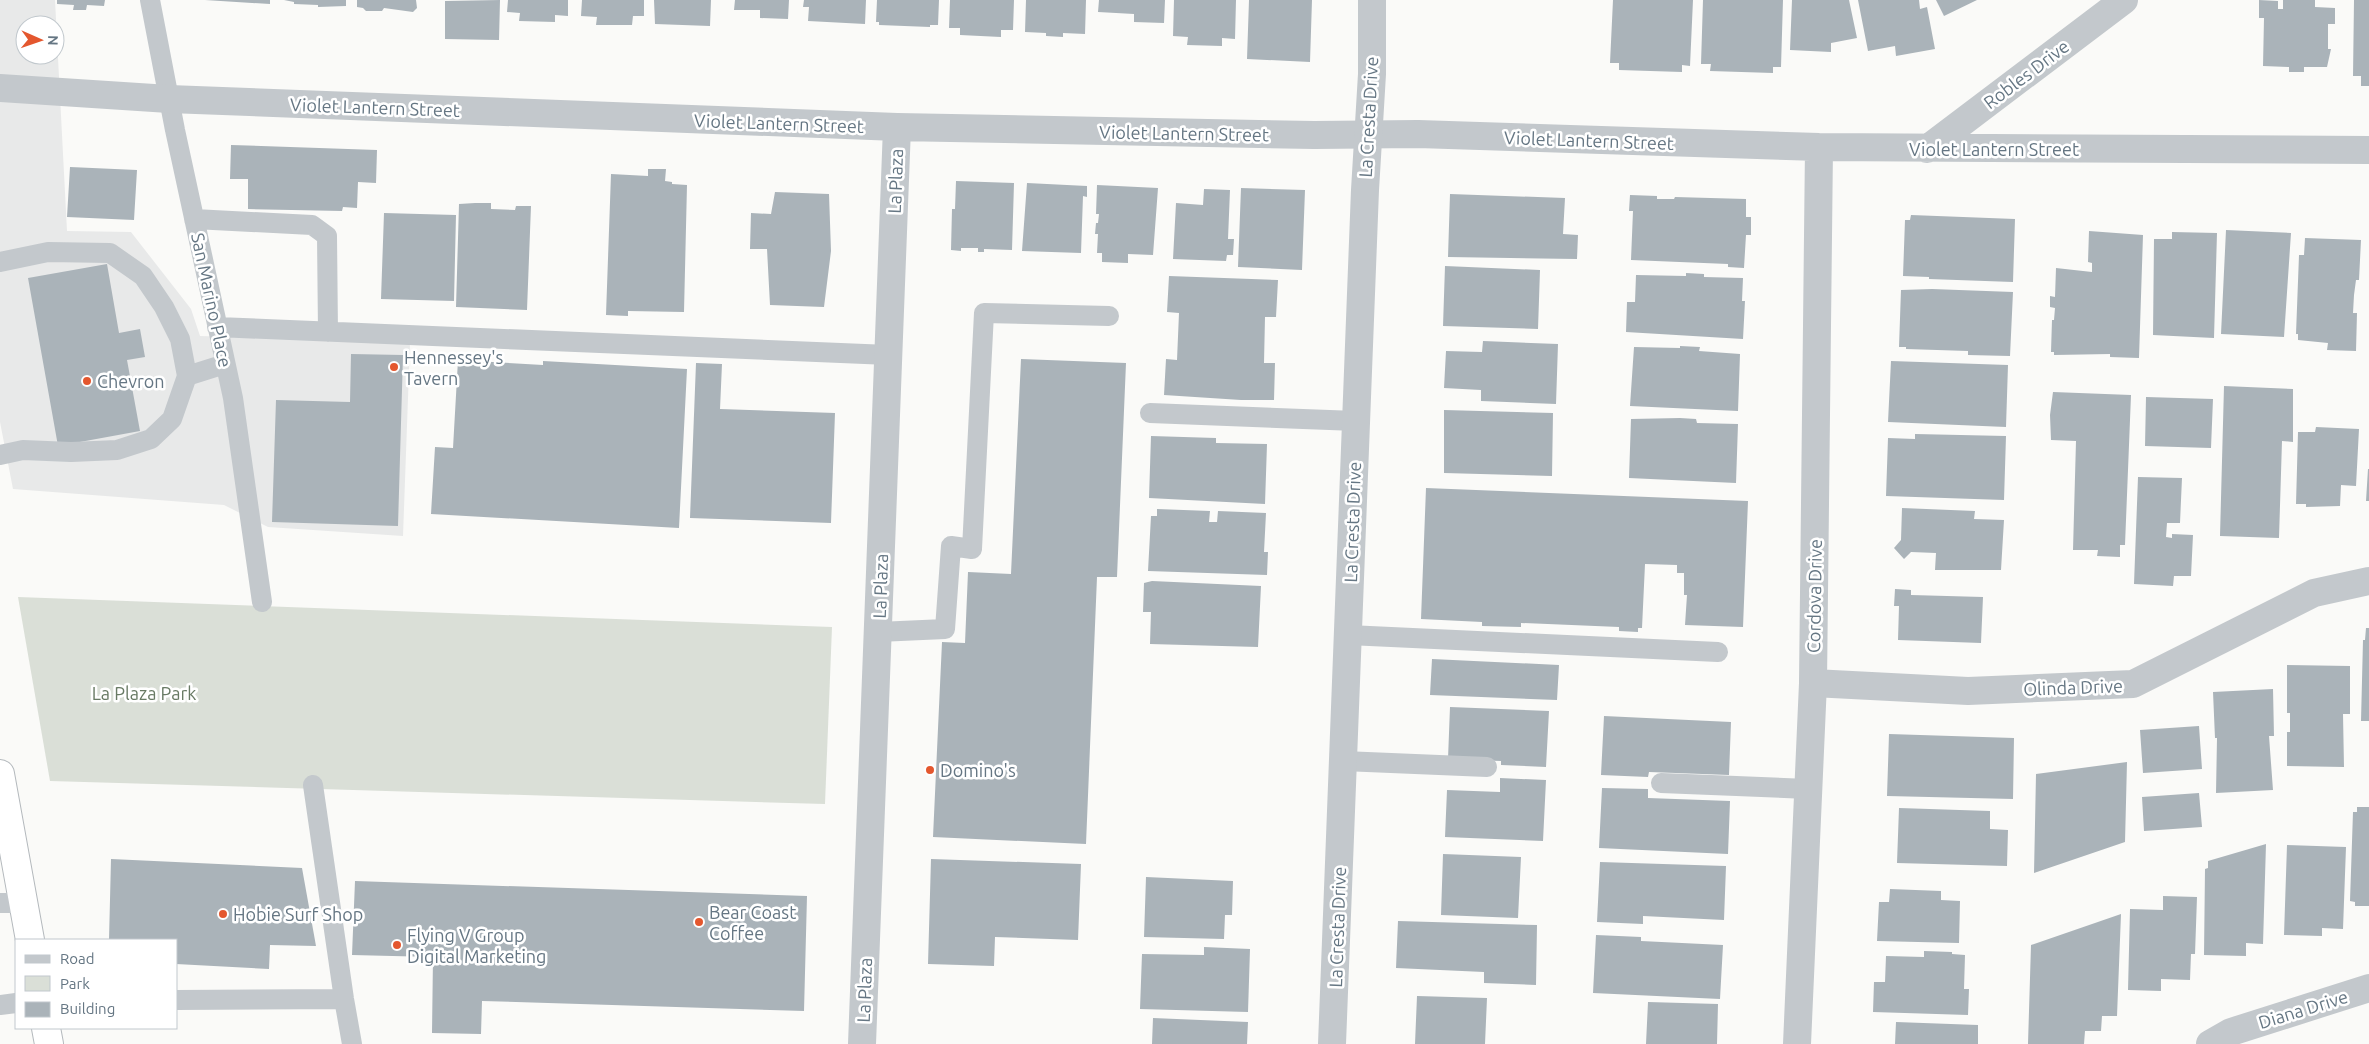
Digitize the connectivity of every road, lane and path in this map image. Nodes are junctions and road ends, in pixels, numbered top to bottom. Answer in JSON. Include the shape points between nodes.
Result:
{"nodes":[{"id":1,"x":150,"y":0,"type":"edge"},
{"id":2,"x":1372,"y":0,"type":"edge"},
{"id":3,"x":2124,"y":0,"type":"edge"},
{"id":4,"x":0,"y":88,"type":"edge"},
{"id":5,"x":169,"y":99,"type":"junction"},
{"id":6,"x":897,"y":127,"type":"junction"},
{"id":7,"x":1368,"y":134,"type":"junction"},
{"id":8,"x":1819,"y":147,"type":"junction"},
{"id":9,"x":1927,"y":149,"type":"junction"},
{"id":10,"x":2369,"y":150,"type":"edge"},
{"id":11,"x":194,"y":219,"type":"junction"},
{"id":12,"x":0,"y":262,"type":"edge"},
{"id":13,"x":1109,"y":316,"type":"dead end"},
{"id":14,"x":218,"y":327,"type":"junction"},
{"id":15,"x":328,"y":332,"type":"junction"},
{"id":16,"x":888,"y":355,"type":"junction"},
{"id":17,"x":225,"y":364,"type":"junction"},
{"id":18,"x":187,"y":376,"type":"junction"},
{"id":19,"x":1150,"y":413,"type":"dead end"},
{"id":20,"x":1356,"y":421,"type":"junction"},
{"id":21,"x":0,"y":455,"type":"edge"},
{"id":22,"x":2369,"y":581,"type":"edge"},
{"id":23,"x":262,"y":602,"type":"dead end"},
{"id":24,"x":878,"y":632,"type":"junction"},
{"id":25,"x":1348,"y":635,"type":"junction"},
{"id":26,"x":1718,"y":652,"type":"dead end"},
{"id":27,"x":1813,"y":683,"type":"junction"},
{"id":28,"x":1343,"y":761,"type":"junction"},
{"id":29,"x":1487,"y":767,"type":"dead end"},
{"id":30,"x":0,"y":774,"type":"edge"},
{"id":31,"x":1661,"y":783,"type":"dead end"},
{"id":32,"x":313,"y":785,"type":"dead end"},
{"id":33,"x":1808,"y":790,"type":"junction"},
{"id":34,"x":12,"y":903,"type":"edge"},
{"id":35,"x":30,"y":939,"type":"edge"},
{"id":36,"x":2369,"y":988,"type":"edge"},
{"id":37,"x":344,"y":999,"type":"junction"},
{"id":38,"x":178,"y":1000,"type":"edge"},
{"id":39,"x":15,"y":1003,"type":"edge"},
{"id":40,"x":0,"y":1005,"type":"edge"},
{"id":41,"x":46,"y":1029,"type":"edge"},
{"id":42,"x":49,"y":1044,"type":"edge"},
{"id":43,"x":352,"y":1044,"type":"edge"},
{"id":44,"x":862,"y":1044,"type":"edge"},
{"id":45,"x":1332,"y":1044,"type":"edge"},
{"id":46,"x":1797,"y":1044,"type":"edge"},
{"id":47,"x":2210,"y":1044,"type":"edge"}],
"edges":[{"from":1,"to":5,"type":"lane","name":"San Marino Place"},
{"from":2,"to":7,"type":"street","name":"La Cresta Drive"},
{"from":3,"to":9,"type":"street","name":"Robles Drive"},
{"from":4,"to":5,"type":"street","name":"Violet Lantern Street"},
{"from":5,"to":6,"type":"street","name":"Violet Lantern Street"},
{"from":5,"to":11,"type":"lane","name":"San Marino Place"},
{"from":6,"to":7,"type":"street","name":"Violet Lantern Street"},
{"from":6,"to":16,"type":"street","name":"La Plaza"},
{"from":7,"to":8,"type":"street","name":"Violet Lantern Street"},
{"from":7,"to":20,"type":"street","name":"La Cresta Drive"},
{"from":8,"to":9,"type":"street","name":"Violet Lantern Street"},
{"from":8,"to":27,"type":"street","name":"Cordova Drive"},
{"from":9,"to":10,"type":"street","name":"Violet Lantern Street"},
{"from":11,"to":14,"type":"lane","name":"San Marino Place"},
{"from":11,"to":15,"type":"lane","via":[[312,225],[327,236]]},
{"from":12,"to":18,"type":"lane","via":[[48,252],[110,253],[143,276],[164,307],[180,339]]},
{"from":13,"to":24,"type":"lane","via":[[984,313],[972,549],[951,546],[945,629]]},
{"from":14,"to":15,"type":"lane"},
{"from":14,"to":17,"type":"lane","name":"San Marino Place"},
{"from":15,"to":16,"type":"lane"},
{"from":16,"to":24,"type":"street","name":"La Plaza"},
{"from":17,"to":18,"type":"lane"},
{"from":17,"to":23,"type":"lane","name":"San Marino Place","via":[[233,398]]},
{"from":18,"to":21,"type":"lane","via":[[172,419],[151,440],[116,450],[23,450]]},
{"from":19,"to":20,"type":"lane"},
{"from":20,"to":25,"type":"street","name":"La Cresta Drive"},
{"from":22,"to":27,"type":"street","name":"Olinda Drive","via":[[2314,593],[2133,684],[1968,691]]},
{"from":24,"to":44,"type":"street","name":"La Plaza"},
{"from":25,"to":26,"type":"lane"},
{"from":25,"to":28,"type":"street","name":"La Cresta Drive"},
{"from":27,"to":33,"type":"street","name":"Cordova Drive"},
{"from":28,"to":29,"type":"lane"},
{"from":28,"to":45,"type":"street","name":"La Cresta Drive"},
{"from":30,"to":34,"type":"highway"},
{"from":31,"to":33,"type":"lane"},
{"from":32,"to":37,"type":"lane"},
{"from":33,"to":46,"type":"street","name":"Cordova Drive"},
{"from":34,"to":35,"type":"highway"},
{"from":36,"to":47,"type":"street","name":"Diana Drive","via":[[2231,1032]]},
{"from":37,"to":38,"type":"lane"},
{"from":37,"to":43,"type":"lane"},
{"from":39,"to":40,"type":"lane"},
{"from":41,"to":42,"type":"highway"}]}
